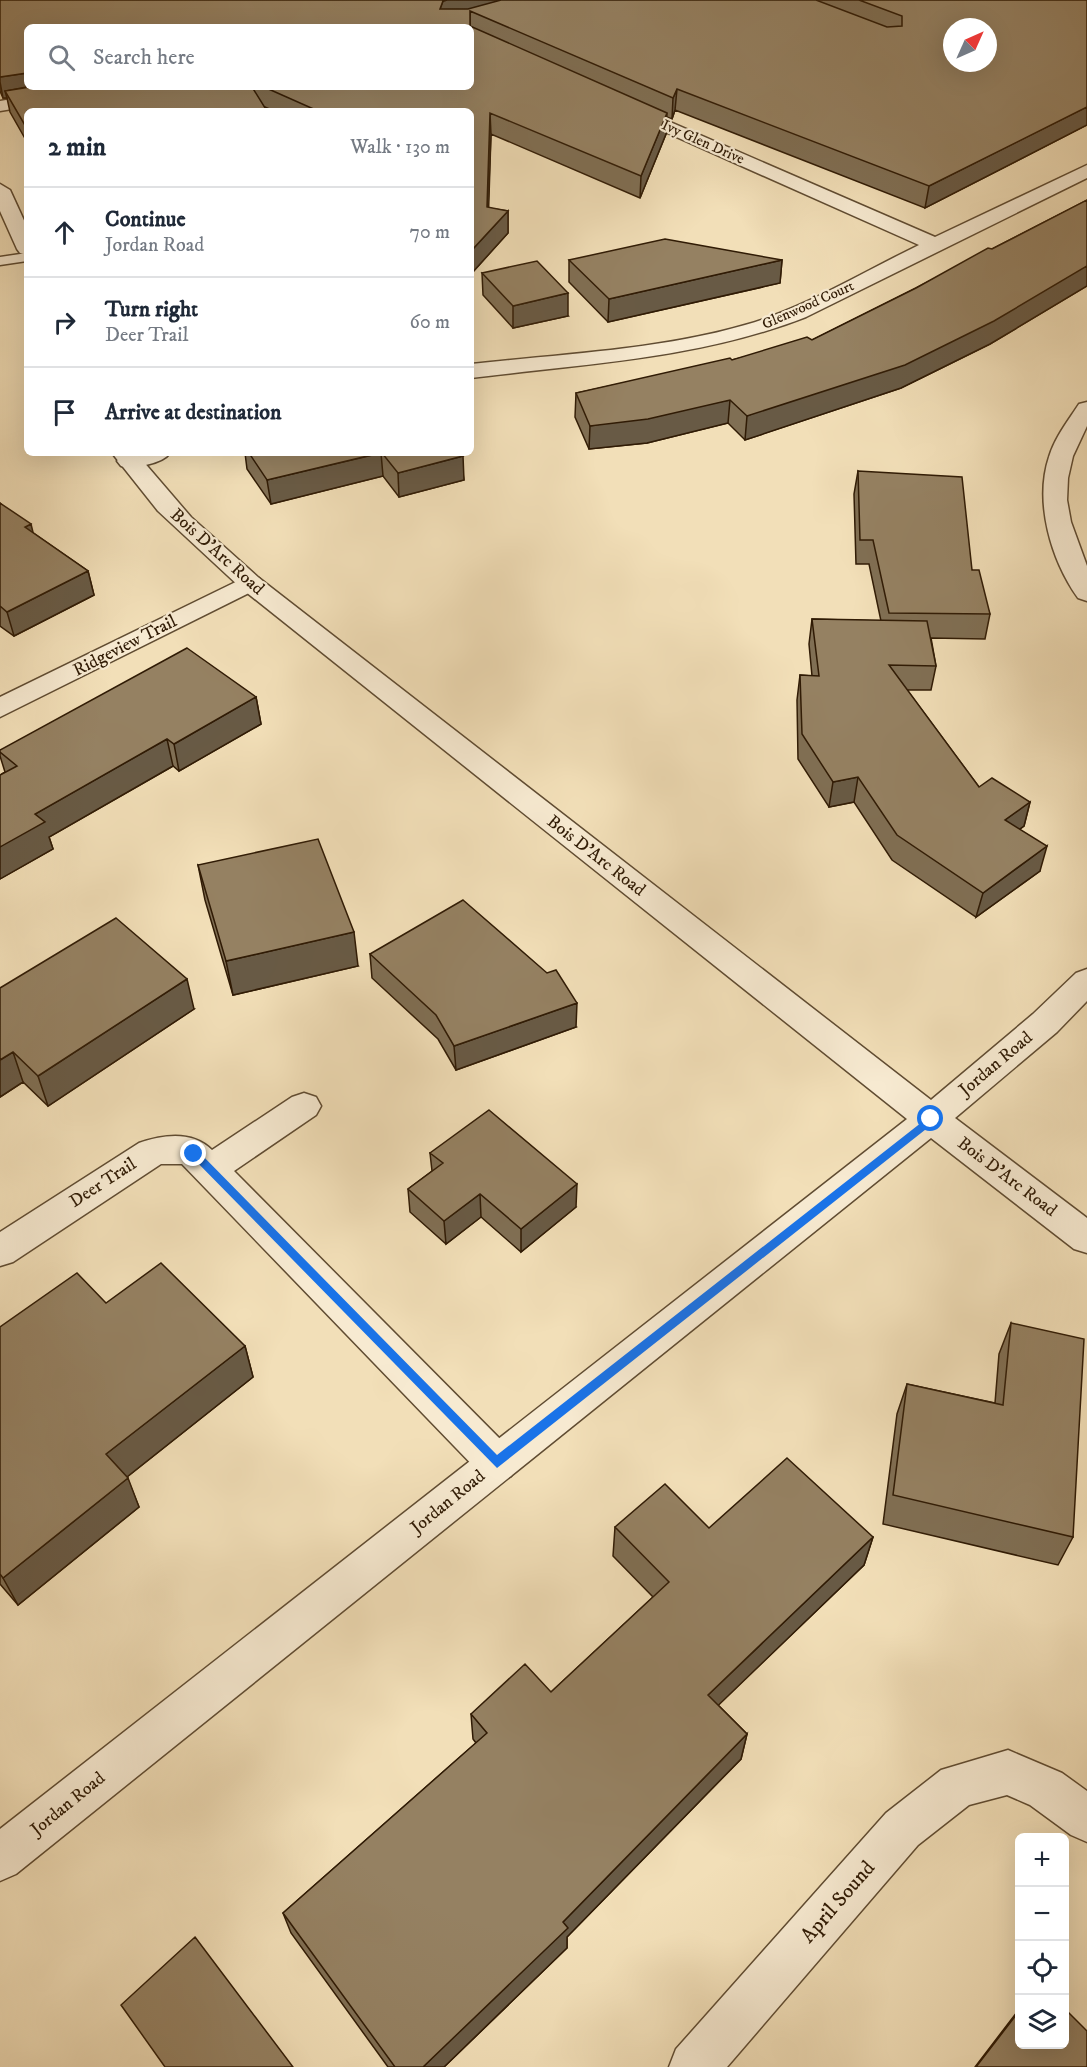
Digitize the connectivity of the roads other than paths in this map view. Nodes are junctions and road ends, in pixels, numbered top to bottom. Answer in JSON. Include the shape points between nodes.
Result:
{"nodes":[{"id":1,"x":98,"y":90,"type":"edge"},
{"id":2,"x":611,"y":101,"type":"edge"},
{"id":3,"x":0,"y":106,"type":"edge"},
{"id":4,"x":1087,"y":171,"type":"edge"},
{"id":5,"x":0,"y":190,"type":"edge"},
{"id":6,"x":24,"y":242,"type":"edge"},
{"id":7,"x":935,"y":246,"type":"junction"},
{"id":8,"x":24,"y":257,"type":"edge"},
{"id":9,"x":0,"y":261,"type":"edge"},
{"id":10,"x":474,"y":371,"type":"edge"},
{"id":11,"x":1087,"y":409,"type":"edge"},
{"id":12,"x":127,"y":457,"type":"edge"},
{"id":13,"x":250,"y":583,"type":"junction"},
{"id":14,"x":1087,"y":593,"type":"edge"},
{"id":15,"x":0,"y":708,"type":"edge"},
{"id":16,"x":1087,"y":981,"type":"edge"},
{"id":17,"x":304,"y":1106,"type":"dead end"},
{"id":18,"x":931,"y":1119,"type":"junction"},
{"id":19,"x":210,"y":1169,"type":"junction"},
{"id":20,"x":1087,"y":1238,"type":"edge"},
{"id":21,"x":0,"y":1251,"type":"edge"},
{"id":22,"x":497,"y":1462,"type":"junction"},
{"id":23,"x":1087,"y":1819,"type":"edge"},
{"id":24,"x":0,"y":1858,"type":"edge"},
{"id":25,"x":694,"y":2067,"type":"edge"}],
"edges":[{"from":1,"to":3,"type":"street"},
{"from":2,"to":7,"type":"street","name":"Ivy Glen Drive"},
{"from":4,"to":7,"type":"street","name":"Glenwood Court"},
{"from":5,"to":6,"type":"street"},
{"from":7,"to":10,"type":"street","name":"Glenwood Court","via":[[755,329],[655,349]]},
{"from":8,"to":9,"type":"lane"},
{"from":11,"to":14,"type":"street","via":[[1069,433],[1055,474],[1055,512],[1069,557]]},
{"from":12,"to":13,"type":"street","name":"Bois D'Arc Road","via":[[176,516]]},
{"from":13,"to":15,"type":"street","name":"Ridgeview Trail"},
{"from":13,"to":18,"type":"street","name":"Bois D'Arc Road"},
{"from":16,"to":18,"type":"street","name":"Jordan Road","via":[[1045,1023]]},
{"from":17,"to":19,"type":"street"},
{"from":18,"to":20,"type":"street","name":"Bois D'Arc Road"},
{"from":18,"to":22,"type":"street","name":"Jordan Road"},
{"from":19,"to":21,"type":"street","name":"Deer Trail","via":[[181,1148],[151,1153]]},
{"from":19,"to":22,"type":"street","name":"Deer Trail"},
{"from":22,"to":24,"type":"street","name":"Jordan Road"},
{"from":23,"to":25,"type":"street","name":"April Sound","via":[[1046,1789],[1008,1772],[957,1786],[902,1829]]}]}
